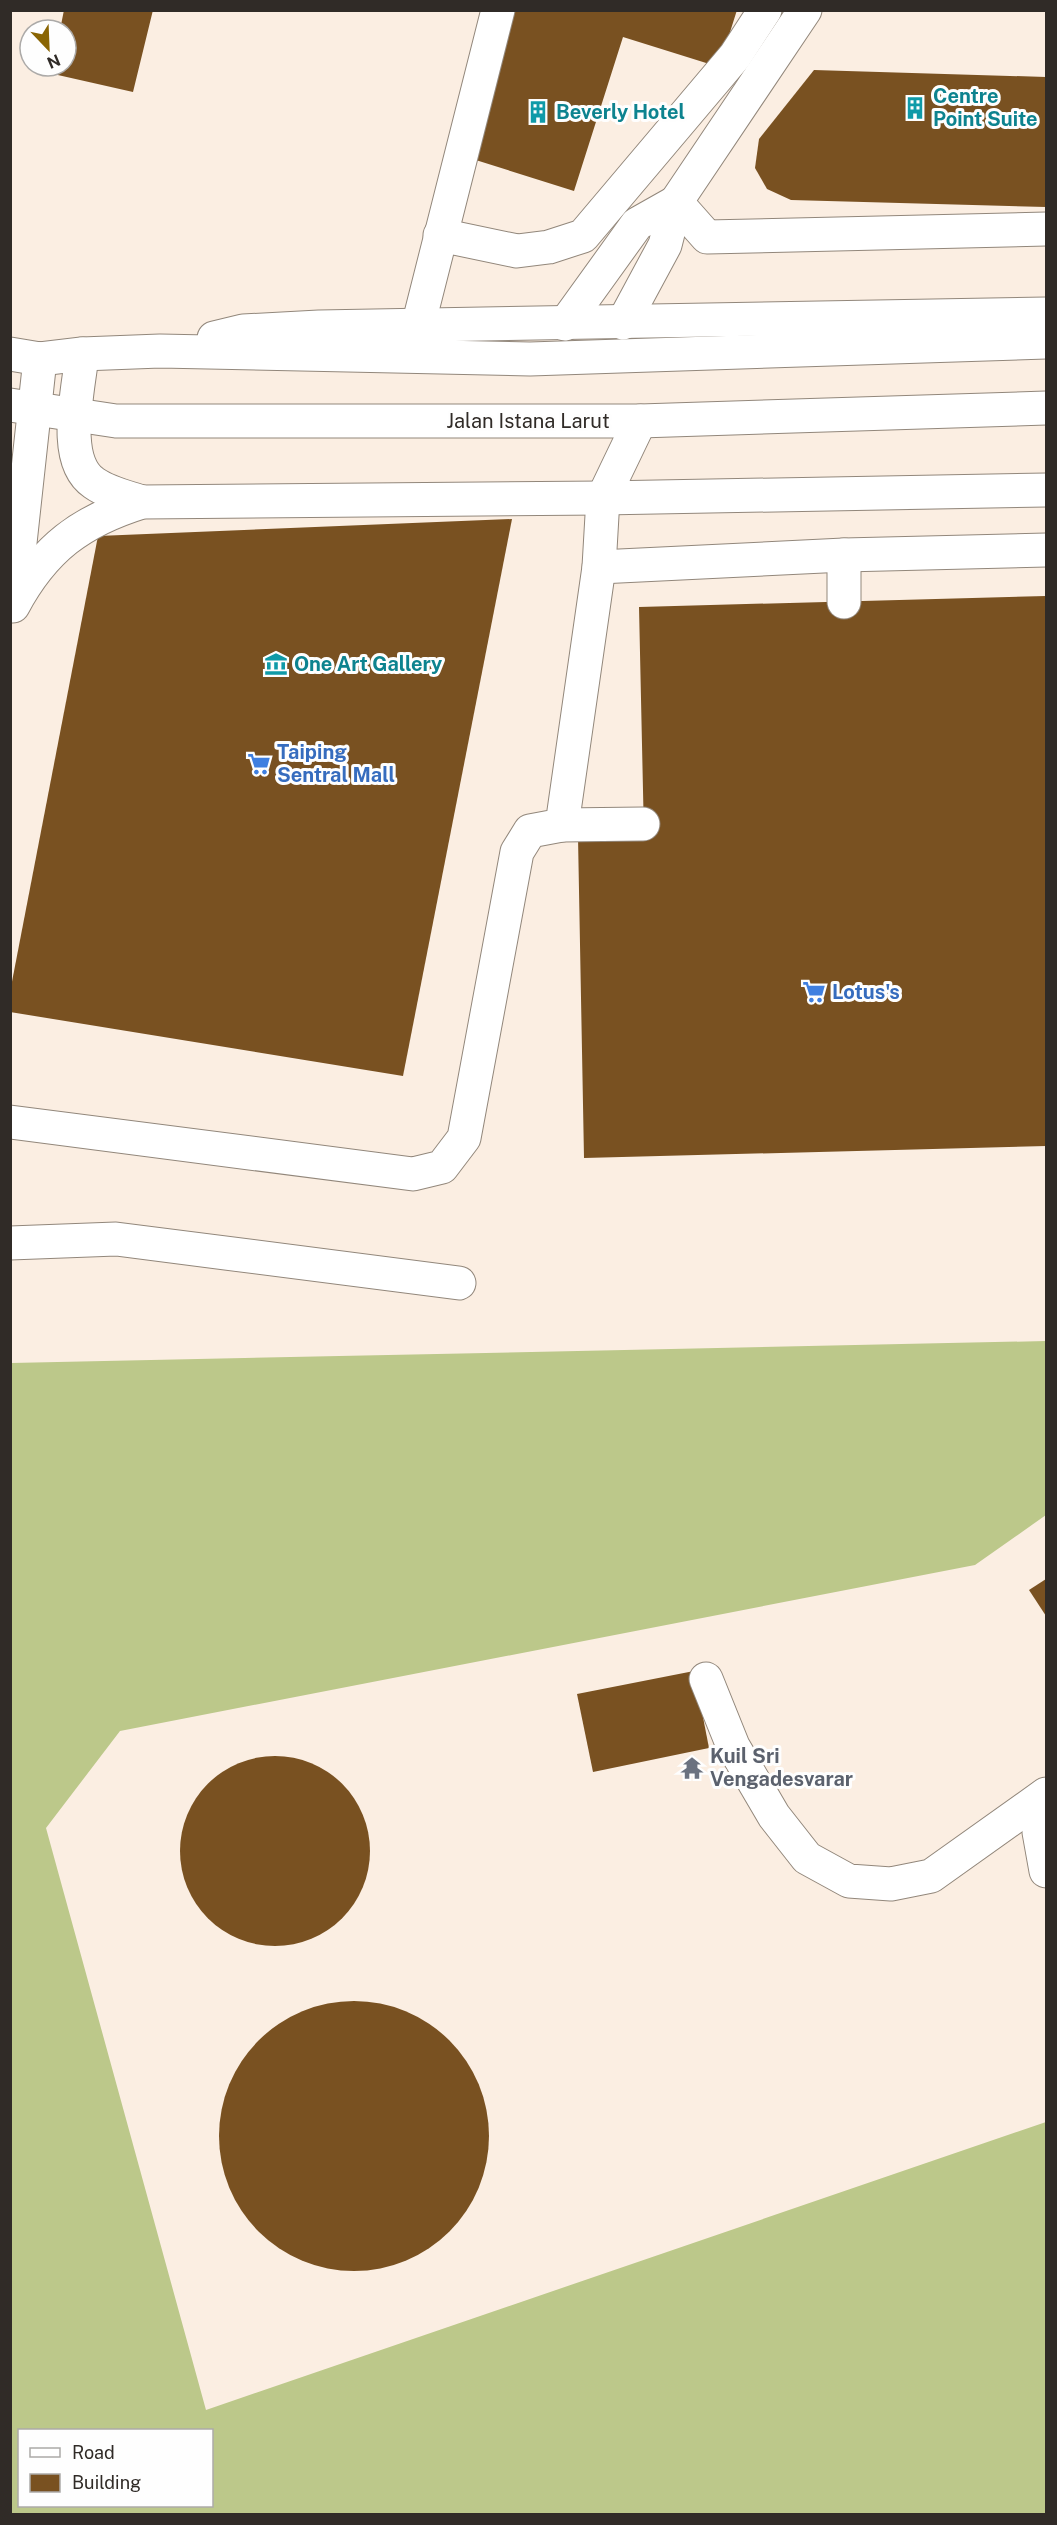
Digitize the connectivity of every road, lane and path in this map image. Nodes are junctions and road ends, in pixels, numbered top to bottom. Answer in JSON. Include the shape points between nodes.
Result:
{"nodes":[{"id":1,"x":498,"y":10,"type":"edge"},
{"id":2,"x":765,"y":10,"type":"edge"},
{"id":3,"x":805,"y":10,"type":"edge"},
{"id":4,"x":676,"y":202,"type":"junction"},
{"id":5,"x":1047,"y":229,"type":"edge"},
{"id":6,"x":440,"y":235,"type":"junction"},
{"id":7,"x":1047,"y":314,"type":"edge"},
{"id":8,"x":623,"y":322,"type":"junction"},
{"id":9,"x":565,"y":324,"type":"junction"},
{"id":10,"x":418,"y":326,"type":"junction"},
{"id":11,"x":1047,"y":342,"type":"edge"},
{"id":12,"x":160,"y":351,"type":"junction"},
{"id":13,"x":82,"y":354,"type":"junction"},
{"id":14,"x":25,"y":357,"type":"edge"},
{"id":15,"x":22,"y":407,"type":"edge"},
{"id":16,"x":1047,"y":408,"type":"edge"},
{"id":17,"x":76,"y":415,"type":"junction"},
{"id":18,"x":640,"y":421,"type":"junction"},
{"id":19,"x":1047,"y":490,"type":"edge"},
{"id":20,"x":603,"y":498,"type":"junction"},
{"id":21,"x":142,"y":502,"type":"junction"},
{"id":22,"x":1047,"y":550,"type":"edge"},
{"id":23,"x":844,"y":555,"type":"junction"},
{"id":24,"x":599,"y":567,"type":"junction"},
{"id":25,"x":844,"y":602,"type":"dead end"},
{"id":26,"x":12,"y":613,"type":"edge"},
{"id":27,"x":644,"y":824,"type":"dead end"},
{"id":28,"x":562,"y":825,"type":"junction"},
{"id":29,"x":10,"y":1122,"type":"edge"},
{"id":30,"x":10,"y":1243,"type":"edge"},
{"id":31,"x":459,"y":1283,"type":"dead end"},
{"id":32,"x":706,"y":1679,"type":"dead end"},
{"id":33,"x":1046,"y":1795,"type":"edge"},
{"id":34,"x":1047,"y":1871,"type":"edge"}],
"edges":[{"from":1,"to":6,"type":"main road"},
{"from":2,"to":6,"type":"main road","via":[[735,56],[583,236],[549,247],[517,251]]},
{"from":3,"to":4,"type":"main road"},
{"from":4,"to":5,"type":"main road","via":[[707,237]]},
{"from":4,"to":8,"type":"main road","via":[[665,245]]},
{"from":4,"to":9,"type":"main road","via":[[637,224]]},
{"from":6,"to":10,"type":"main road"},
{"from":7,"to":8,"type":"main road"},
{"from":8,"to":9,"type":"main road"},
{"from":9,"to":10,"type":"main road"},
{"from":10,"to":12,"type":"main road","via":[[243,331]]},
{"from":11,"to":12,"type":"main road","via":[[530,359]]},
{"from":12,"to":13,"type":"main road"},
{"from":13,"to":14,"type":"main road"},
{"from":13,"to":17,"type":"main road"},
{"from":14,"to":15,"type":"main road"},
{"from":15,"to":17,"type":"main road","name":"Jalan Istana Larut"},
{"from":15,"to":26,"type":"main road"},
{"from":16,"to":18,"type":"main road","name":"Jalan Istana Larut"},
{"from":17,"to":18,"type":"main road","name":"Jalan Istana Larut","via":[[116,422]]},
{"from":17,"to":21,"type":"main road","via":[[75,459],[92,482]]},
{"from":18,"to":20,"type":"main road"},
{"from":19,"to":20,"type":"main road"},
{"from":20,"to":21,"type":"main road"},
{"from":20,"to":24,"type":"main road"},
{"from":21,"to":26,"type":"main road","via":[[109,512],[55,548],[30,575]]},
{"from":22,"to":23,"type":"main road"},
{"from":23,"to":24,"type":"main road"},
{"from":23,"to":25,"type":"main road"},
{"from":24,"to":28,"type":"main road"},
{"from":27,"to":28,"type":"main road"},
{"from":28,"to":29,"type":"main road","via":[[530,831],[516,852],[464,1138],[442,1167],[413,1174]]},
{"from":30,"to":31,"type":"main road","via":[[116,1239]]},
{"from":32,"to":33,"type":"main road","via":[[746,1773],[774,1816],[807,1858],[849,1881],[891,1884],[931,1876]]},
{"from":33,"to":34,"type":"main road","via":[[1039,1832]]}]}
